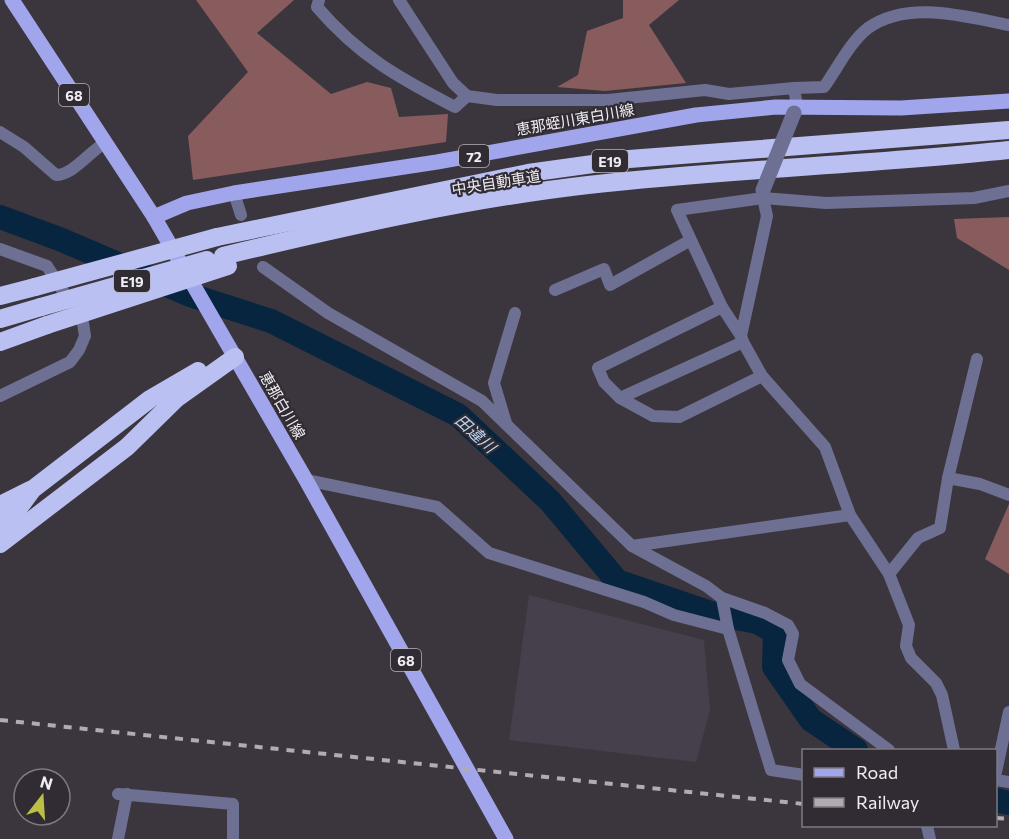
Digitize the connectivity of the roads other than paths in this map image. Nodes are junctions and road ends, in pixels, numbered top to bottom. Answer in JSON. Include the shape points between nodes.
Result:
{"nodes":[{"id":1,"x":12,"y":0,"type":"edge"},
{"id":2,"x":319,"y":0,"type":"edge"},
{"id":3,"x":399,"y":0,"type":"edge"},
{"id":4,"x":1009,"y":25,"type":"edge"},
{"id":5,"x":794,"y":88,"type":"junction"},
{"id":6,"x":467,"y":96,"type":"junction"},
{"id":7,"x":1009,"y":100,"type":"edge"},
{"id":8,"x":796,"y":110,"type":"junction"},
{"id":9,"x":1009,"y":130,"type":"edge"},
{"id":10,"x":0,"y":132,"type":"edge"},
{"id":11,"x":105,"y":143,"type":"junction"},
{"id":12,"x":1009,"y":150,"type":"edge"},
{"id":13,"x":1009,"y":191,"type":"edge"},
{"id":14,"x":234,"y":193,"type":"junction"},
{"id":15,"x":763,"y":194,"type":"junction"},
{"id":16,"x":241,"y":215,"type":"dead end"},
{"id":17,"x":154,"y":217,"type":"junction"},
{"id":18,"x":690,"y":241,"type":"junction"},
{"id":19,"x":0,"y":249,"type":"edge"},
{"id":20,"x":225,"y":261,"type":"junction"},
{"id":21,"x":263,"y":267,"type":"dead end"},
{"id":22,"x":555,"y":290,"type":"dead end"},
{"id":23,"x":0,"y":296,"type":"edge"},
{"id":24,"x":722,"y":307,"type":"junction"},
{"id":25,"x":515,"y":313,"type":"dead end"},
{"id":26,"x":0,"y":319,"type":"edge"},
{"id":27,"x":742,"y":339,"type":"junction"},
{"id":28,"x":0,"y":342,"type":"edge"},
{"id":29,"x":235,"y":357,"type":"junction"},
{"id":30,"x":977,"y":359,"type":"dead end"},
{"id":31,"x":762,"y":376,"type":"junction"},
{"id":32,"x":0,"y":396,"type":"edge"},
{"id":33,"x":620,"y":398,"type":"junction"},
{"id":34,"x":506,"y":424,"type":"junction"},
{"id":35,"x":948,"y":478,"type":"junction"},
{"id":36,"x":306,"y":480,"type":"junction"},
{"id":37,"x":33,"y":489,"type":"junction"},
{"id":38,"x":1009,"y":495,"type":"edge"},
{"id":39,"x":0,"y":505,"type":"edge"},
{"id":40,"x":850,"y":515,"type":"junction"},
{"id":41,"x":0,"y":526,"type":"edge"},
{"id":42,"x":0,"y":544,"type":"edge"},
{"id":43,"x":632,"y":546,"type":"junction"},
{"id":44,"x":889,"y":574,"type":"junction"},
{"id":45,"x":723,"y":598,"type":"junction"},
{"id":46,"x":728,"y":629,"type":"junction"},
{"id":47,"x":1009,"y":712,"type":"edge"},
{"id":48,"x":888,"y":749,"type":"edge"},
{"id":49,"x":954,"y":749,"type":"edge"},
{"id":50,"x":997,"y":767,"type":"edge"},
{"id":51,"x":802,"y":775,"type":"edge"},
{"id":52,"x":118,"y":839,"type":"edge"},
{"id":53,"x":233,"y":839,"type":"edge"},
{"id":54,"x":506,"y":839,"type":"edge"}],
"edges":[{"from":1,"to":11,"type":"main road","name":"恵那白川線","number":"68"},
{"from":2,"to":6,"type":"street","via":[[317,8],[335,29],[393,75],[455,107]]},
{"from":3,"to":6,"type":"street","via":[[453,83]]},
{"from":4,"to":5,"type":"street","via":[[917,8],[890,13],[866,29],[824,87]]},
{"from":5,"to":6,"type":"street","via":[[729,94],[705,90],[608,100],[497,100]]},
{"from":5,"to":8,"type":"street"},
{"from":7,"to":8,"type":"main road","name":"恵那蛭川東白川線","number":"72"},
{"from":8,"to":14,"type":"main road","name":"恵那蛭川東白川線","number":"72","via":[[696,115],[438,162]]},
{"from":8,"to":15,"type":"street","bridge":true},
{"from":9,"to":23,"type":"highway","name":"中央自動車道","number":"E19","bridge":true,"via":[[629,159],[528,173],[217,237]]},
{"from":10,"to":11,"type":"street","via":[[56,175],[62,175]]},
{"from":11,"to":17,"type":"main road","name":"恵那白川線","number":"68"},
{"from":12,"to":20,"type":"highway","name":"中央自動車道","number":"E19","via":[[704,172],[585,185],[416,213],[288,241]]},
{"from":13,"to":15,"type":"street","via":[[974,198],[826,203]]},
{"from":14,"to":16,"type":"street"},
{"from":14,"to":17,"type":"main road","name":"恵那蛭川東白川線","number":"72","via":[[187,203]]},
{"from":15,"to":18,"type":"street","via":[[677,210]]},
{"from":15,"to":27,"type":"street","via":[[767,216]]},
{"from":17,"to":29,"type":"main road","name":"恵那白川線","number":"68"},
{"from":18,"to":22,"type":"street","via":[[610,285],[604,269]]},
{"from":18,"to":24,"type":"street"},
{"from":19,"to":32,"type":"street","via":[[47,266],[83,323],[85,336],[70,362]]},
{"from":20,"to":26,"type":"highway","number":"E19","bridge":true},
{"from":20,"to":28,"type":"highway","bridge":true},
{"from":21,"to":34,"type":"street","via":[[328,313],[482,401]]},
{"from":24,"to":27,"type":"street"},
{"from":24,"to":33,"type":"street","via":[[598,368],[604,382]]},
{"from":25,"to":34,"type":"street","via":[[494,383]]},
{"from":27,"to":31,"type":"street"},
{"from":27,"to":33,"type":"street"},
{"from":29,"to":36,"type":"main road","name":"恵那白川線","number":"68"},
{"from":29,"to":37,"type":"highway","via":[[201,369],[150,399]]},
{"from":29,"to":42,"type":"highway","via":[[176,399],[127,447]]},
{"from":30,"to":35,"type":"street"},
{"from":31,"to":33,"type":"street","via":[[679,417],[652,416]]},
{"from":31,"to":40,"type":"street","via":[[825,447]]},
{"from":34,"to":43,"type":"street"},
{"from":35,"to":38,"type":"street"},
{"from":35,"to":44,"type":"street","via":[[940,528],[918,538]]},
{"from":36,"to":46,"type":"street","via":[[437,507],[489,553],[674,615]]},
{"from":36,"to":54,"type":"main road","name":"恵那白川線","number":"68"},
{"from":37,"to":39,"type":"highway"},
{"from":37,"to":41,"type":"highway"},
{"from":40,"to":43,"type":"street"},
{"from":40,"to":44,"type":"street"},
{"from":43,"to":45,"type":"street"},
{"from":44,"to":49,"type":"street","via":[[909,625],[906,646],[911,658],[936,683],[942,695]]},
{"from":45,"to":46,"type":"street"},
{"from":45,"to":48,"type":"street","via":[[788,625],[793,634],[789,660],[801,684]]},
{"from":46,"to":51,"type":"street","via":[[771,770]]},
{"from":47,"to":50,"type":"street"},
{"from":52,"to":53,"type":"street","via":[[123,794],[233,804]]}]}
